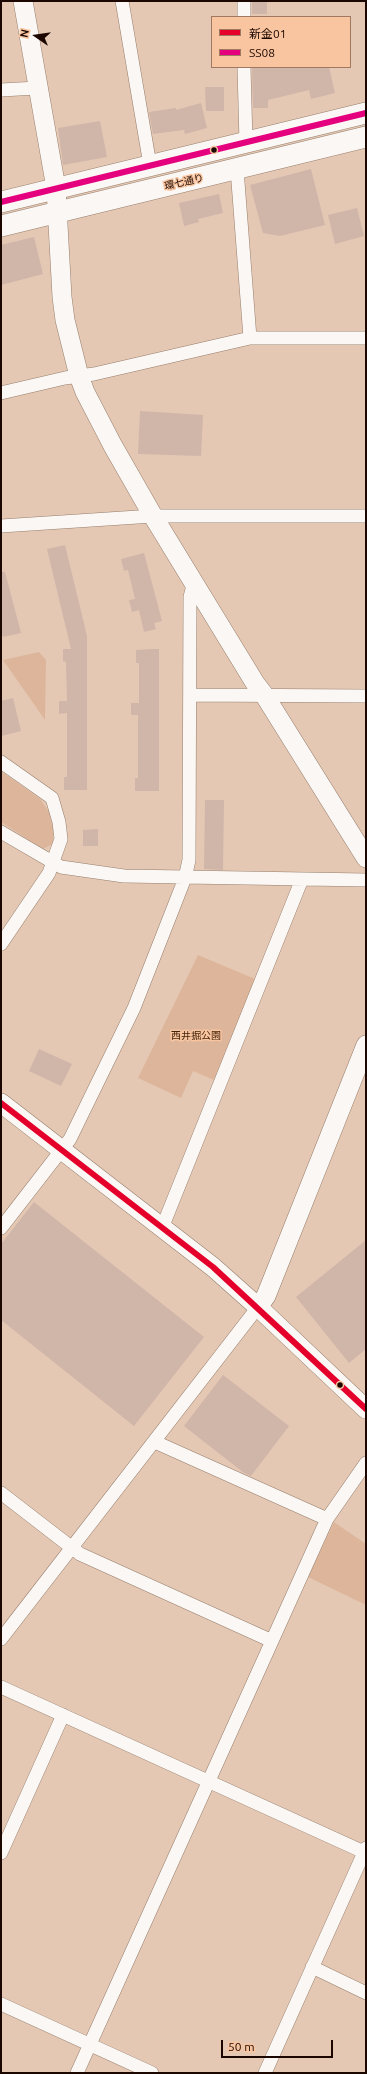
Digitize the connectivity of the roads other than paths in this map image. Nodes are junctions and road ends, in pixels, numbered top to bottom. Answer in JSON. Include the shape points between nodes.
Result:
{"nodes":[{"id":1,"x":23,"y":1,"type":"edge"},
{"id":2,"x":122,"y":1,"type":"edge"},
{"id":3,"x":244,"y":1,"type":"edge"},
{"id":4,"x":244,"y":16,"type":"edge"},
{"id":5,"x":244,"y":68,"type":"edge"},
{"id":6,"x":37,"y":88,"type":"junction"},
{"id":7,"x":1,"y":90,"type":"edge"},
{"id":8,"x":366,"y":114,"type":"edge"},
{"id":9,"x":366,"y":137,"type":"edge"},
{"id":10,"x":246,"y":143,"type":"junction"},
{"id":11,"x":150,"y":165,"type":"junction"},
{"id":12,"x":237,"y":169,"type":"junction"},
{"id":13,"x":56,"y":188,"type":"junction"},
{"id":14,"x":1,"y":202,"type":"edge"},
{"id":15,"x":58,"y":212,"type":"junction"},
{"id":16,"x":1,"y":226,"type":"edge"},
{"id":17,"x":250,"y":338,"type":"junction"},
{"id":18,"x":366,"y":338,"type":"edge"},
{"id":19,"x":79,"y":376,"type":"junction"},
{"id":20,"x":1,"y":393,"type":"edge"},
{"id":21,"x":153,"y":516,"type":"junction"},
{"id":22,"x":366,"y":516,"type":"edge"},
{"id":23,"x":1,"y":526,"type":"edge"},
{"id":24,"x":194,"y":582,"type":"junction"},
{"id":25,"x":190,"y":695,"type":"junction"},
{"id":26,"x":265,"y":696,"type":"junction"},
{"id":27,"x":366,"y":696,"type":"edge"},
{"id":28,"x":1,"y":762,"type":"edge"},
{"id":29,"x":1,"y":832,"type":"edge"},
{"id":30,"x":366,"y":858,"type":"edge"},
{"id":31,"x":53,"y":863,"type":"junction"},
{"id":32,"x":185,"y":878,"type":"junction"},
{"id":33,"x":302,"y":878,"type":"junction"},
{"id":34,"x":366,"y":880,"type":"edge"},
{"id":35,"x":1,"y":944,"type":"edge"},
{"id":36,"x":366,"y":1045,"type":"edge"},
{"id":37,"x":1,"y":1103,"type":"edge"},
{"id":38,"x":62,"y":1150,"type":"junction"},
{"id":39,"x":1,"y":1228,"type":"edge"},
{"id":40,"x":162,"y":1228,"type":"junction"},
{"id":41,"x":258,"y":1307,"type":"junction"},
{"id":42,"x":366,"y":1409,"type":"edge"},
{"id":43,"x":155,"y":1442,"type":"junction"},
{"id":44,"x":366,"y":1464,"type":"edge"},
{"id":45,"x":1,"y":1493,"type":"edge"},
{"id":46,"x":327,"y":1519,"type":"junction"},
{"id":47,"x":70,"y":1548,"type":"junction"},
{"id":48,"x":1,"y":1639,"type":"edge"},
{"id":49,"x":272,"y":1641,"type":"junction"},
{"id":50,"x":1,"y":1687,"type":"edge"},
{"id":51,"x":63,"y":1715,"type":"junction"},
{"id":52,"x":208,"y":1781,"type":"junction"},
{"id":53,"x":365,"y":1851,"type":"edge"},
{"id":54,"x":1,"y":1853,"type":"edge"},
{"id":55,"x":312,"y":1967,"type":"junction"},
{"id":56,"x":366,"y":1993,"type":"edge"},
{"id":57,"x":1,"y":2004,"type":"edge"},
{"id":58,"x":90,"y":2045,"type":"junction"},
{"id":59,"x":77,"y":2073,"type":"edge"},
{"id":60,"x":152,"y":2073,"type":"edge"},
{"id":61,"x":265,"y":2073,"type":"edge"}],
"edges":[{"from":1,"to":6,"type":"street"},
{"from":2,"to":11,"type":"street"},
{"from":3,"to":4,"type":"street"},
{"from":5,"to":10,"type":"street"},
{"from":6,"to":7,"type":"street"},
{"from":6,"to":13,"type":"street"},
{"from":8,"to":10,"type":"main road"},
{"from":9,"to":12,"type":"main road","name":"環七通り"},
{"from":10,"to":11,"type":"main road"},
{"from":11,"to":13,"type":"main road"},
{"from":12,"to":15,"type":"main road","name":"環七通り"},
{"from":12,"to":17,"type":"street"},
{"from":13,"to":14,"type":"main road"},
{"from":13,"to":15,"type":"street"},
{"from":15,"to":16,"type":"main road","name":"環七通り"},
{"from":15,"to":19,"type":"street","via":[[63,305]]},
{"from":17,"to":18,"type":"street"},
{"from":17,"to":19,"type":"street"},
{"from":19,"to":20,"type":"street"},
{"from":19,"to":21,"type":"street","via":[[100,422]]},
{"from":21,"to":22,"type":"street"},
{"from":21,"to":23,"type":"street"},
{"from":21,"to":24,"type":"street"},
{"from":24,"to":25,"type":"street","via":[[190,597]]},
{"from":24,"to":26,"type":"street"},
{"from":25,"to":26,"type":"street"},
{"from":25,"to":32,"type":"street","via":[[189,860]]},
{"from":26,"to":27,"type":"street"},
{"from":26,"to":30,"type":"street"},
{"from":28,"to":31,"type":"street","via":[[52,798],[62,831],[60,846]]},
{"from":29,"to":31,"type":"street"},
{"from":31,"to":32,"type":"street","via":[[61,867],[124,876]]},
{"from":31,"to":35,"type":"street","via":[[49,873]]},
{"from":32,"to":33,"type":"street"},
{"from":32,"to":38,"type":"street","via":[[134,1008],[70,1139]]},
{"from":33,"to":34,"type":"street"},
{"from":33,"to":40,"type":"street"},
{"from":36,"to":41,"type":"street","via":[[266,1296]]},
{"from":37,"to":38,"type":"street"},
{"from":38,"to":39,"type":"street"},
{"from":38,"to":40,"type":"street"},
{"from":40,"to":41,"type":"street"},
{"from":41,"to":42,"type":"street"},
{"from":41,"to":43,"type":"street"},
{"from":43,"to":46,"type":"street"},
{"from":43,"to":47,"type":"street"},
{"from":44,"to":46,"type":"street"},
{"from":45,"to":47,"type":"street"},
{"from":46,"to":49,"type":"street"},
{"from":47,"to":48,"type":"street"},
{"from":47,"to":49,"type":"street"},
{"from":49,"to":52,"type":"street"},
{"from":50,"to":51,"type":"street"},
{"from":51,"to":52,"type":"street"},
{"from":51,"to":54,"type":"street"},
{"from":52,"to":53,"type":"street"},
{"from":52,"to":58,"type":"street"},
{"from":53,"to":55,"type":"street"},
{"from":55,"to":56,"type":"street"},
{"from":55,"to":61,"type":"street"},
{"from":57,"to":58,"type":"street"},
{"from":58,"to":59,"type":"street"},
{"from":58,"to":60,"type":"street"}]}
